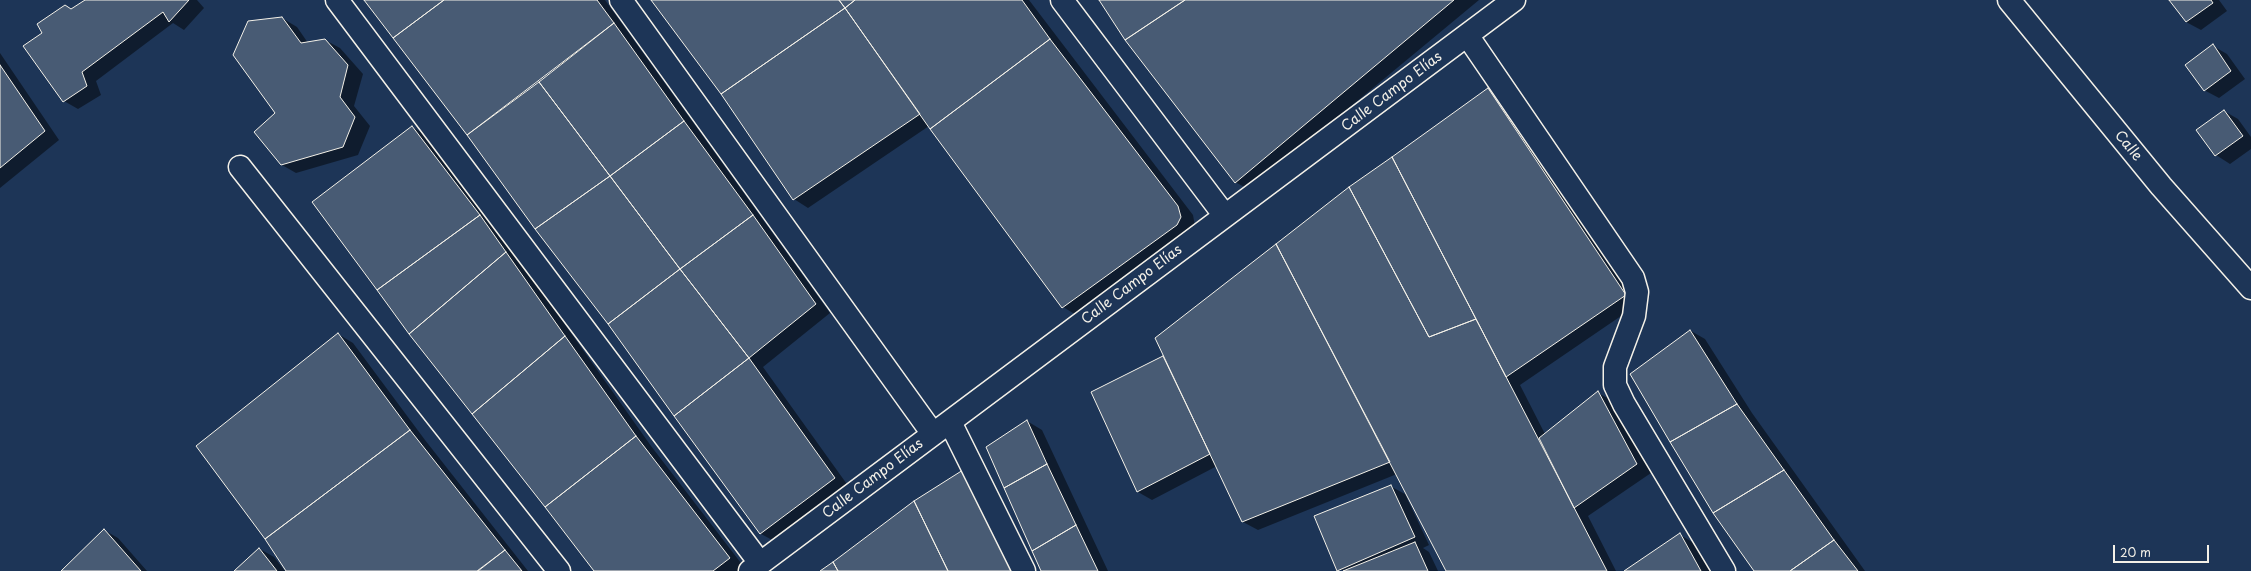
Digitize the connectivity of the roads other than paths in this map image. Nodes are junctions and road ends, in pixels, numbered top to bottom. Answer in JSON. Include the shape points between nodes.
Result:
{"nodes":[{"id":1,"x":337,"y":0,"type":"edge"},
{"id":2,"x":621,"y":0,"type":"edge"},
{"id":3,"x":1062,"y":0,"type":"edge"},
{"id":4,"x":1514,"y":0,"type":"edge"},
{"id":5,"x":2009,"y":0,"type":"edge"},
{"id":6,"x":1468,"y":35,"type":"junction"},
{"id":7,"x":240,"y":167,"type":"dead end"},
{"id":8,"x":1225,"y":216,"type":"junction"},
{"id":9,"x":2251,"y":288,"type":"edge"},
{"id":10,"x":950,"y":422,"type":"junction"},
{"id":11,"x":933,"y":434,"type":"junction"},
{"id":12,"x":755,"y":567,"type":"edge"},
{"id":13,"x":559,"y":571,"type":"edge"},
{"id":14,"x":1024,"y":571,"type":"edge"},
{"id":15,"x":1724,"y":571,"type":"edge"}],
"edges":[{"from":1,"to":12,"type":"street"},
{"from":2,"to":11,"type":"street"},
{"from":3,"to":8,"type":"street"},
{"from":4,"to":6,"type":"street","name":"Calle Campo Elías"},
{"from":5,"to":9,"type":"street","name":"Calle","via":[[2161,186]]},
{"from":6,"to":8,"type":"street","name":"Calle Campo Elías"},
{"from":6,"to":15,"type":"street","via":[[1633,278],[1637,292],[1634,316],[1615,367],[1616,385],[1624,404]]},
{"from":7,"to":13,"type":"street"},
{"from":8,"to":10,"type":"street","name":"Calle Campo Elías"},
{"from":10,"to":11,"type":"street","name":"Calle Campo Elías"},
{"from":10,"to":14,"type":"street"},
{"from":11,"to":12,"type":"street","name":"Calle Campo Elías"}]}
